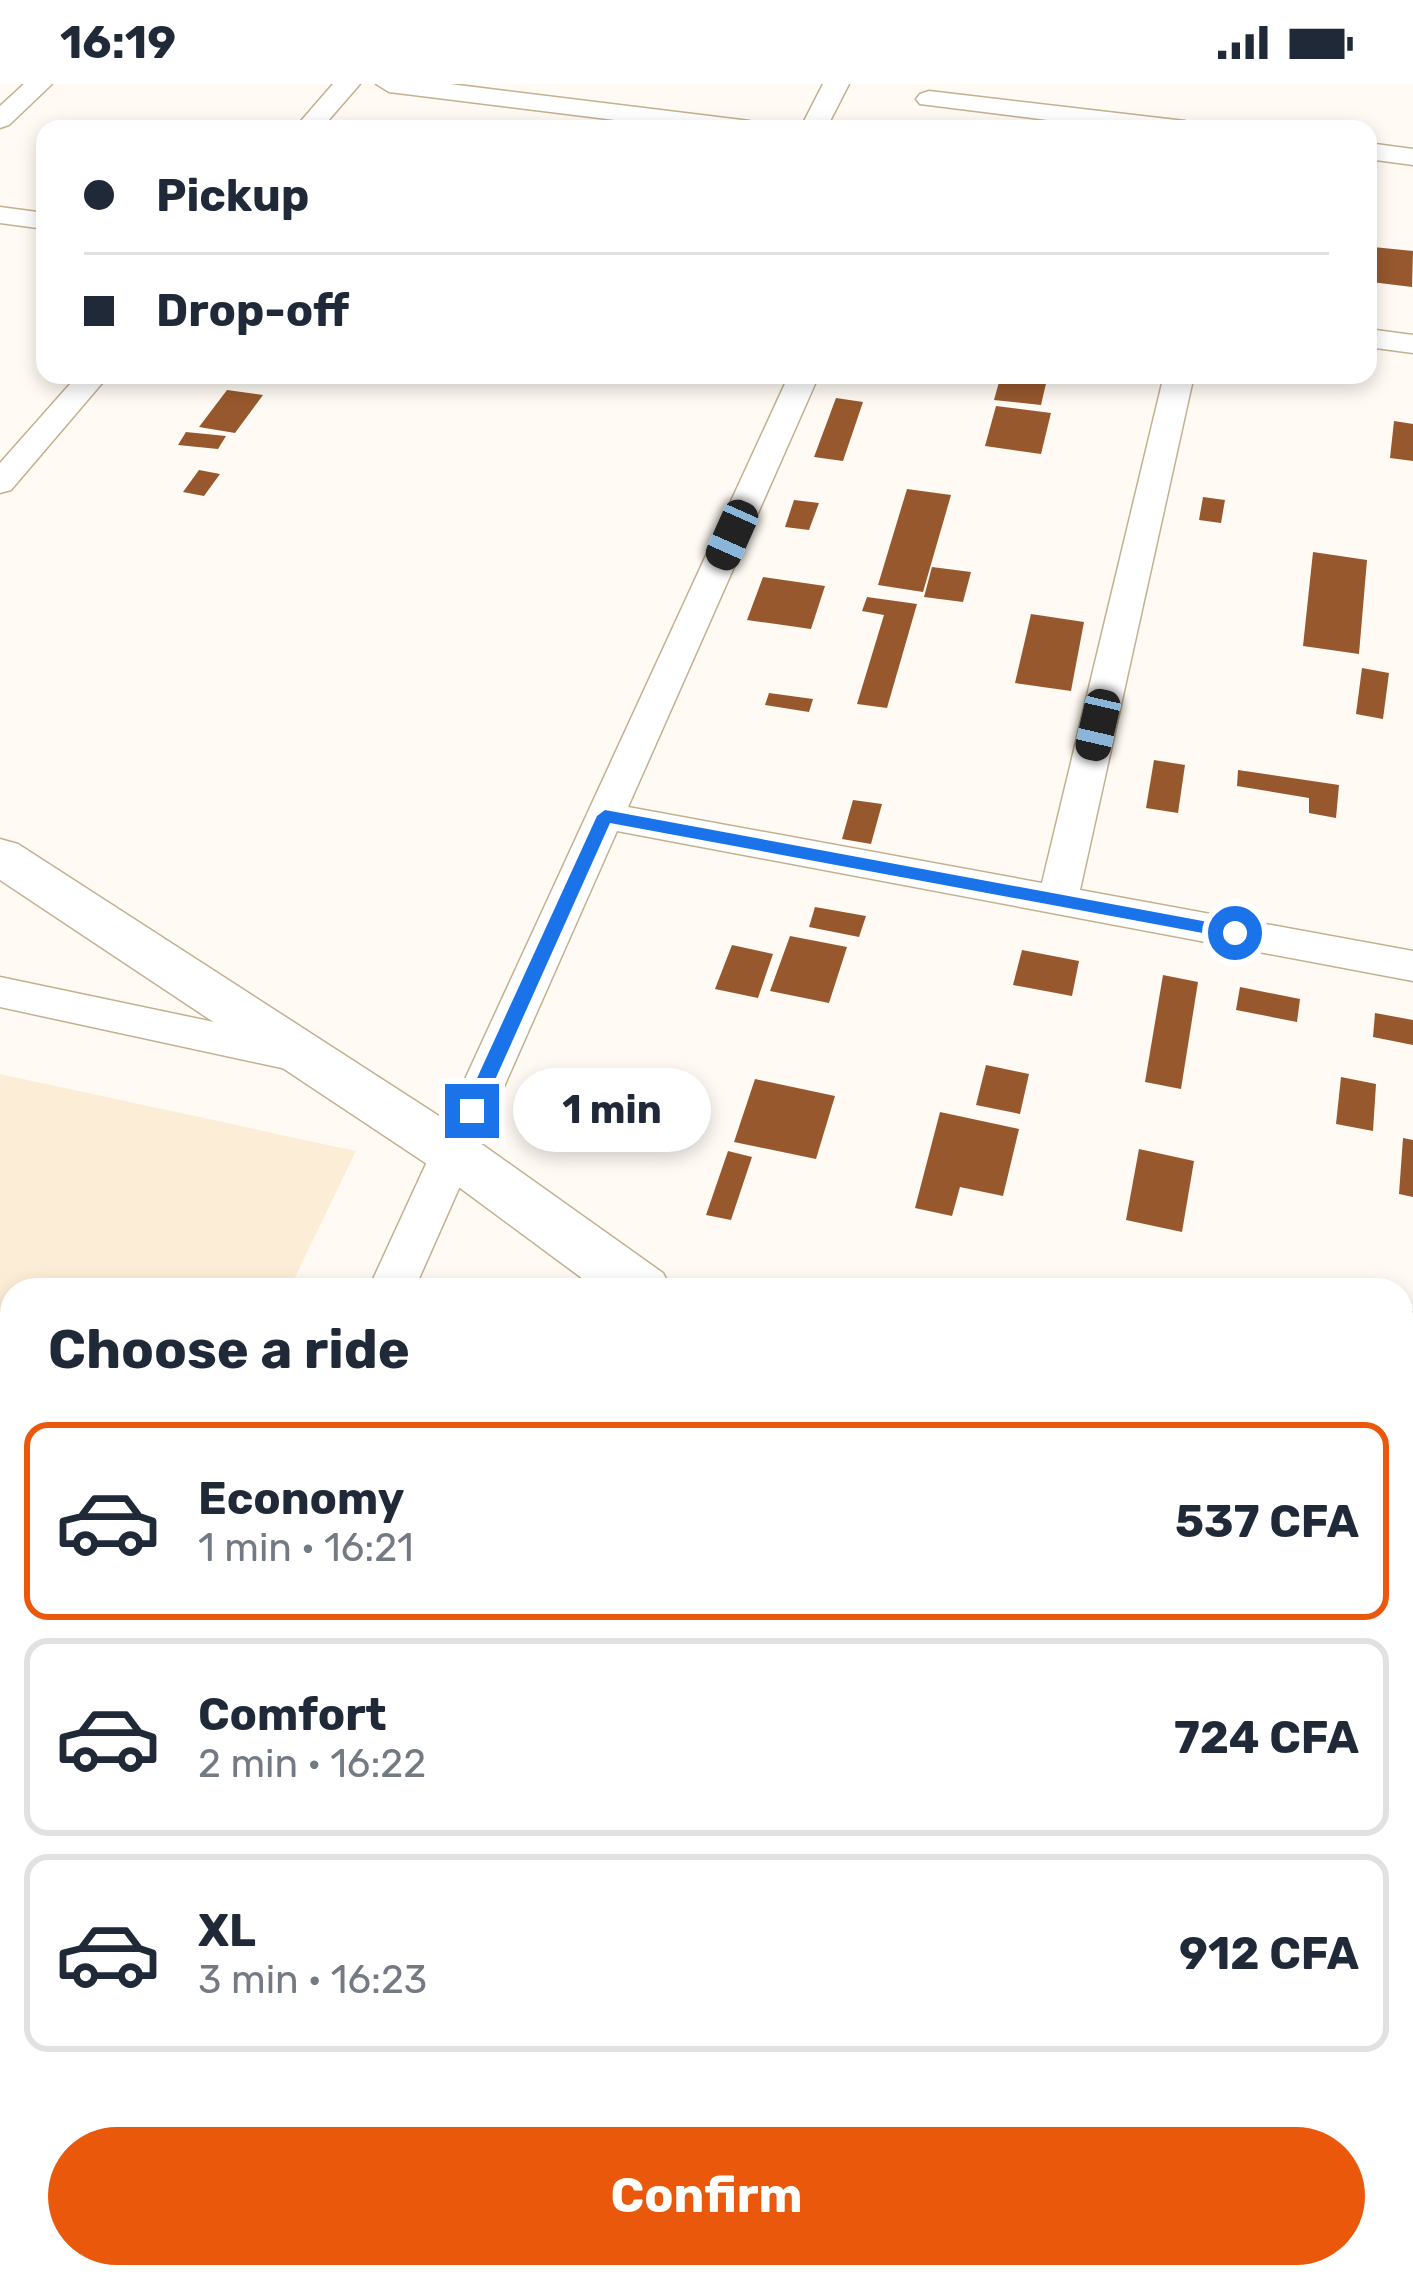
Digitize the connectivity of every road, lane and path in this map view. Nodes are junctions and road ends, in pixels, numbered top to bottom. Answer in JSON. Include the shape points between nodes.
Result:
{"nodes":[{"id":1,"x":39,"y":84,"type":"edge"},
{"id":2,"x":347,"y":84,"type":"edge"},
{"id":3,"x":389,"y":84,"type":"edge"},
{"id":4,"x":647,"y":84,"type":"edge"},
{"id":5,"x":836,"y":84,"type":"edge"},
{"id":6,"x":932,"y":91,"type":"edge"},
{"id":7,"x":1081,"y":94,"type":"dead end"},
{"id":8,"x":1048,"y":112,"type":"junction"},
{"id":9,"x":0,"y":119,"type":"edge"},
{"id":10,"x":316,"y":120,"type":"edge"},
{"id":11,"x":616,"y":120,"type":"edge"},
{"id":12,"x":623,"y":120,"type":"edge"},
{"id":13,"x":818,"y":120,"type":"edge"},
{"id":14,"x":919,"y":120,"type":"edge"},
{"id":15,"x":1112,"y":120,"type":"edge"},
{"id":16,"x":1377,"y":152,"type":"edge"},
{"id":17,"x":1413,"y":157,"type":"edge"},
{"id":18,"x":0,"y":215,"type":"edge"},
{"id":19,"x":36,"y":220,"type":"edge"},
{"id":20,"x":1377,"y":339,"type":"edge"},
{"id":21,"x":1413,"y":344,"type":"edge"},
{"id":22,"x":86,"y":384,"type":"edge"},
{"id":23,"x":800,"y":384,"type":"edge"},
{"id":24,"x":1177,"y":384,"type":"edge"},
{"id":25,"x":0,"y":483,"type":"edge"},
{"id":26,"x":605,"y":816,"type":"junction"},
{"id":27,"x":0,"y":856,"type":"edge"},
{"id":28,"x":1058,"y":900,"type":"junction"},
{"id":29,"x":1413,"y":966,"type":"edge"},
{"id":30,"x":0,"y":992,"type":"edge"},
{"id":31,"x":311,"y":1058,"type":"junction"},
{"id":32,"x":453,"y":1153,"type":"junction"},
{"id":33,"x":396,"y":1278,"type":"edge"},
{"id":34,"x":625,"y":1278,"type":"edge"}],
"edges":[{"from":1,"to":9,"type":"street"},
{"from":2,"to":10,"type":"street"},
{"from":3,"to":11,"type":"street"},
{"from":4,"to":12,"type":"street"},
{"from":5,"to":13,"type":"street"},
{"from":6,"to":8,"type":"street"},
{"from":6,"to":14,"type":"street"},
{"from":7,"to":8,"type":"street"},
{"from":8,"to":15,"type":"street"},
{"from":16,"to":17,"type":"street"},
{"from":18,"to":19,"type":"street"},
{"from":20,"to":21,"type":"street"},
{"from":22,"to":25,"type":"street"},
{"from":23,"to":26,"type":"street"},
{"from":24,"to":28,"type":"street"},
{"from":26,"to":28,"type":"street"},
{"from":26,"to":32,"type":"street"},
{"from":27,"to":31,"type":"street"},
{"from":28,"to":29,"type":"street"},
{"from":30,"to":31,"type":"street"},
{"from":31,"to":32,"type":"street"},
{"from":32,"to":33,"type":"street"},
{"from":32,"to":34,"type":"street"}]}
